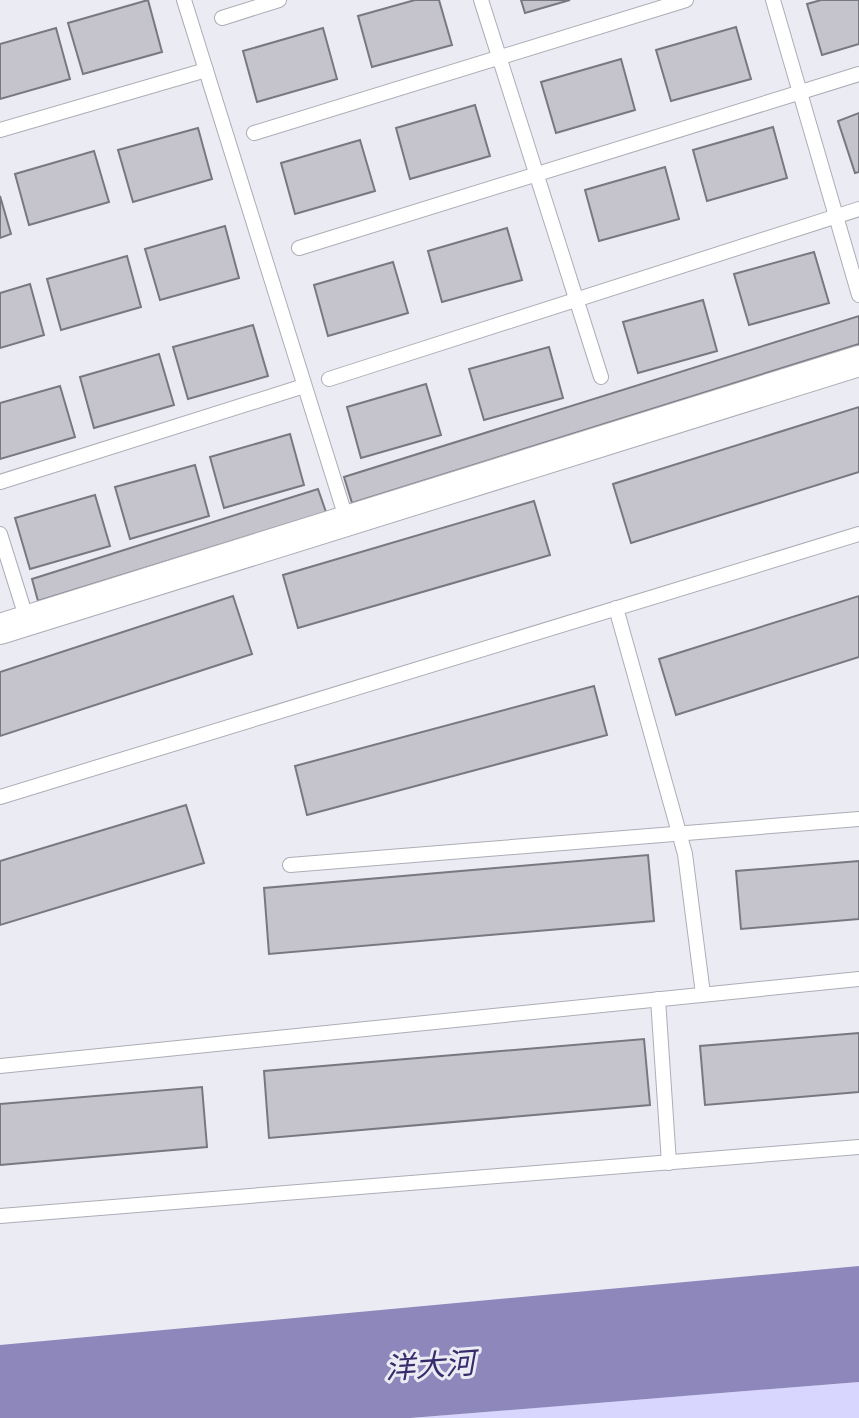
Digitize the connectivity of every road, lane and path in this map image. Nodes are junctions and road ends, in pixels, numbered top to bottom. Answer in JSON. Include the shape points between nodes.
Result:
{"nodes":[{"id":1,"x":184,"y":0,"type":"edge"},
{"id":2,"x":279,"y":0,"type":"edge"},
{"id":3,"x":481,"y":0,"type":"edge"},
{"id":4,"x":686,"y":0,"type":"edge"},
{"id":5,"x":773,"y":0,"type":"edge"},
{"id":6,"x":222,"y":18,"type":"dead end"},
{"id":7,"x":499,"y":58,"type":"junction"},
{"id":8,"x":206,"y":70,"type":"junction"},
{"id":9,"x":859,"y":74,"type":"edge"},
{"id":10,"x":800,"y":92,"type":"junction"},
{"id":11,"x":0,"y":130,"type":"edge"},
{"id":12,"x":254,"y":133,"type":"dead end"},
{"id":13,"x":536,"y":174,"type":"junction"},
{"id":14,"x":859,"y":209,"type":"edge"},
{"id":15,"x":836,"y":217,"type":"junction"},
{"id":16,"x":299,"y":248,"type":"dead end"},
{"id":17,"x":859,"y":295,"type":"edge"},
{"id":18,"x":576,"y":299,"type":"junction"},
{"id":19,"x":859,"y":361,"type":"edge"},
{"id":20,"x":601,"y":377,"type":"dead end"},
{"id":21,"x":329,"y":379,"type":"dead end"},
{"id":22,"x":304,"y":386,"type":"junction"},
{"id":23,"x":0,"y":482,"type":"edge"},
{"id":24,"x":347,"y":521,"type":"junction"},
{"id":25,"x":0,"y":534,"type":"edge"},
{"id":26,"x":859,"y":534,"type":"edge"},
{"id":27,"x":616,"y":608,"type":"junction"},
{"id":28,"x":14,"y":624,"type":"edge"},
{"id":29,"x":0,"y":797,"type":"edge"},
{"id":30,"x":859,"y":819,"type":"edge"},
{"id":31,"x":680,"y":834,"type":"junction"},
{"id":32,"x":290,"y":865,"type":"dead end"},
{"id":33,"x":859,"y":979,"type":"edge"},
{"id":34,"x":703,"y":994,"type":"junction"},
{"id":35,"x":658,"y":999,"type":"junction"},
{"id":36,"x":0,"y":1066,"type":"edge"},
{"id":37,"x":859,"y":1147,"type":"edge"},
{"id":38,"x":669,"y":1163,"type":"junction"},
{"id":39,"x":0,"y":1216,"type":"edge"}],
"edges":[{"from":1,"to":8,"type":"lane"},
{"from":2,"to":6,"type":"lane"},
{"from":3,"to":7,"type":"lane"},
{"from":4,"to":7,"type":"lane"},
{"from":5,"to":10,"type":"lane"},
{"from":7,"to":12,"type":"lane"},
{"from":7,"to":13,"type":"lane"},
{"from":8,"to":11,"type":"lane"},
{"from":8,"to":22,"type":"lane"},
{"from":9,"to":10,"type":"lane"},
{"from":10,"to":13,"type":"lane"},
{"from":10,"to":15,"type":"lane"},
{"from":13,"to":16,"type":"lane"},
{"from":13,"to":18,"type":"lane"},
{"from":14,"to":15,"type":"lane"},
{"from":15,"to":17,"type":"lane"},
{"from":15,"to":18,"type":"lane"},
{"from":18,"to":20,"type":"lane"},
{"from":18,"to":21,"type":"lane"},
{"from":19,"to":24,"type":"street"},
{"from":22,"to":23,"type":"lane"},
{"from":22,"to":24,"type":"lane"},
{"from":24,"to":28,"type":"street"},
{"from":25,"to":28,"type":"lane"},
{"from":26,"to":27,"type":"lane"},
{"from":27,"to":29,"type":"lane"},
{"from":27,"to":31,"type":"lane"},
{"from":30,"to":31,"type":"lane"},
{"from":31,"to":32,"type":"lane"},
{"from":31,"to":34,"type":"lane"},
{"from":33,"to":34,"type":"lane"},
{"from":34,"to":35,"type":"lane"},
{"from":35,"to":36,"type":"lane"},
{"from":35,"to":38,"type":"lane"},
{"from":37,"to":38,"type":"lane"},
{"from":38,"to":39,"type":"lane"}]}
